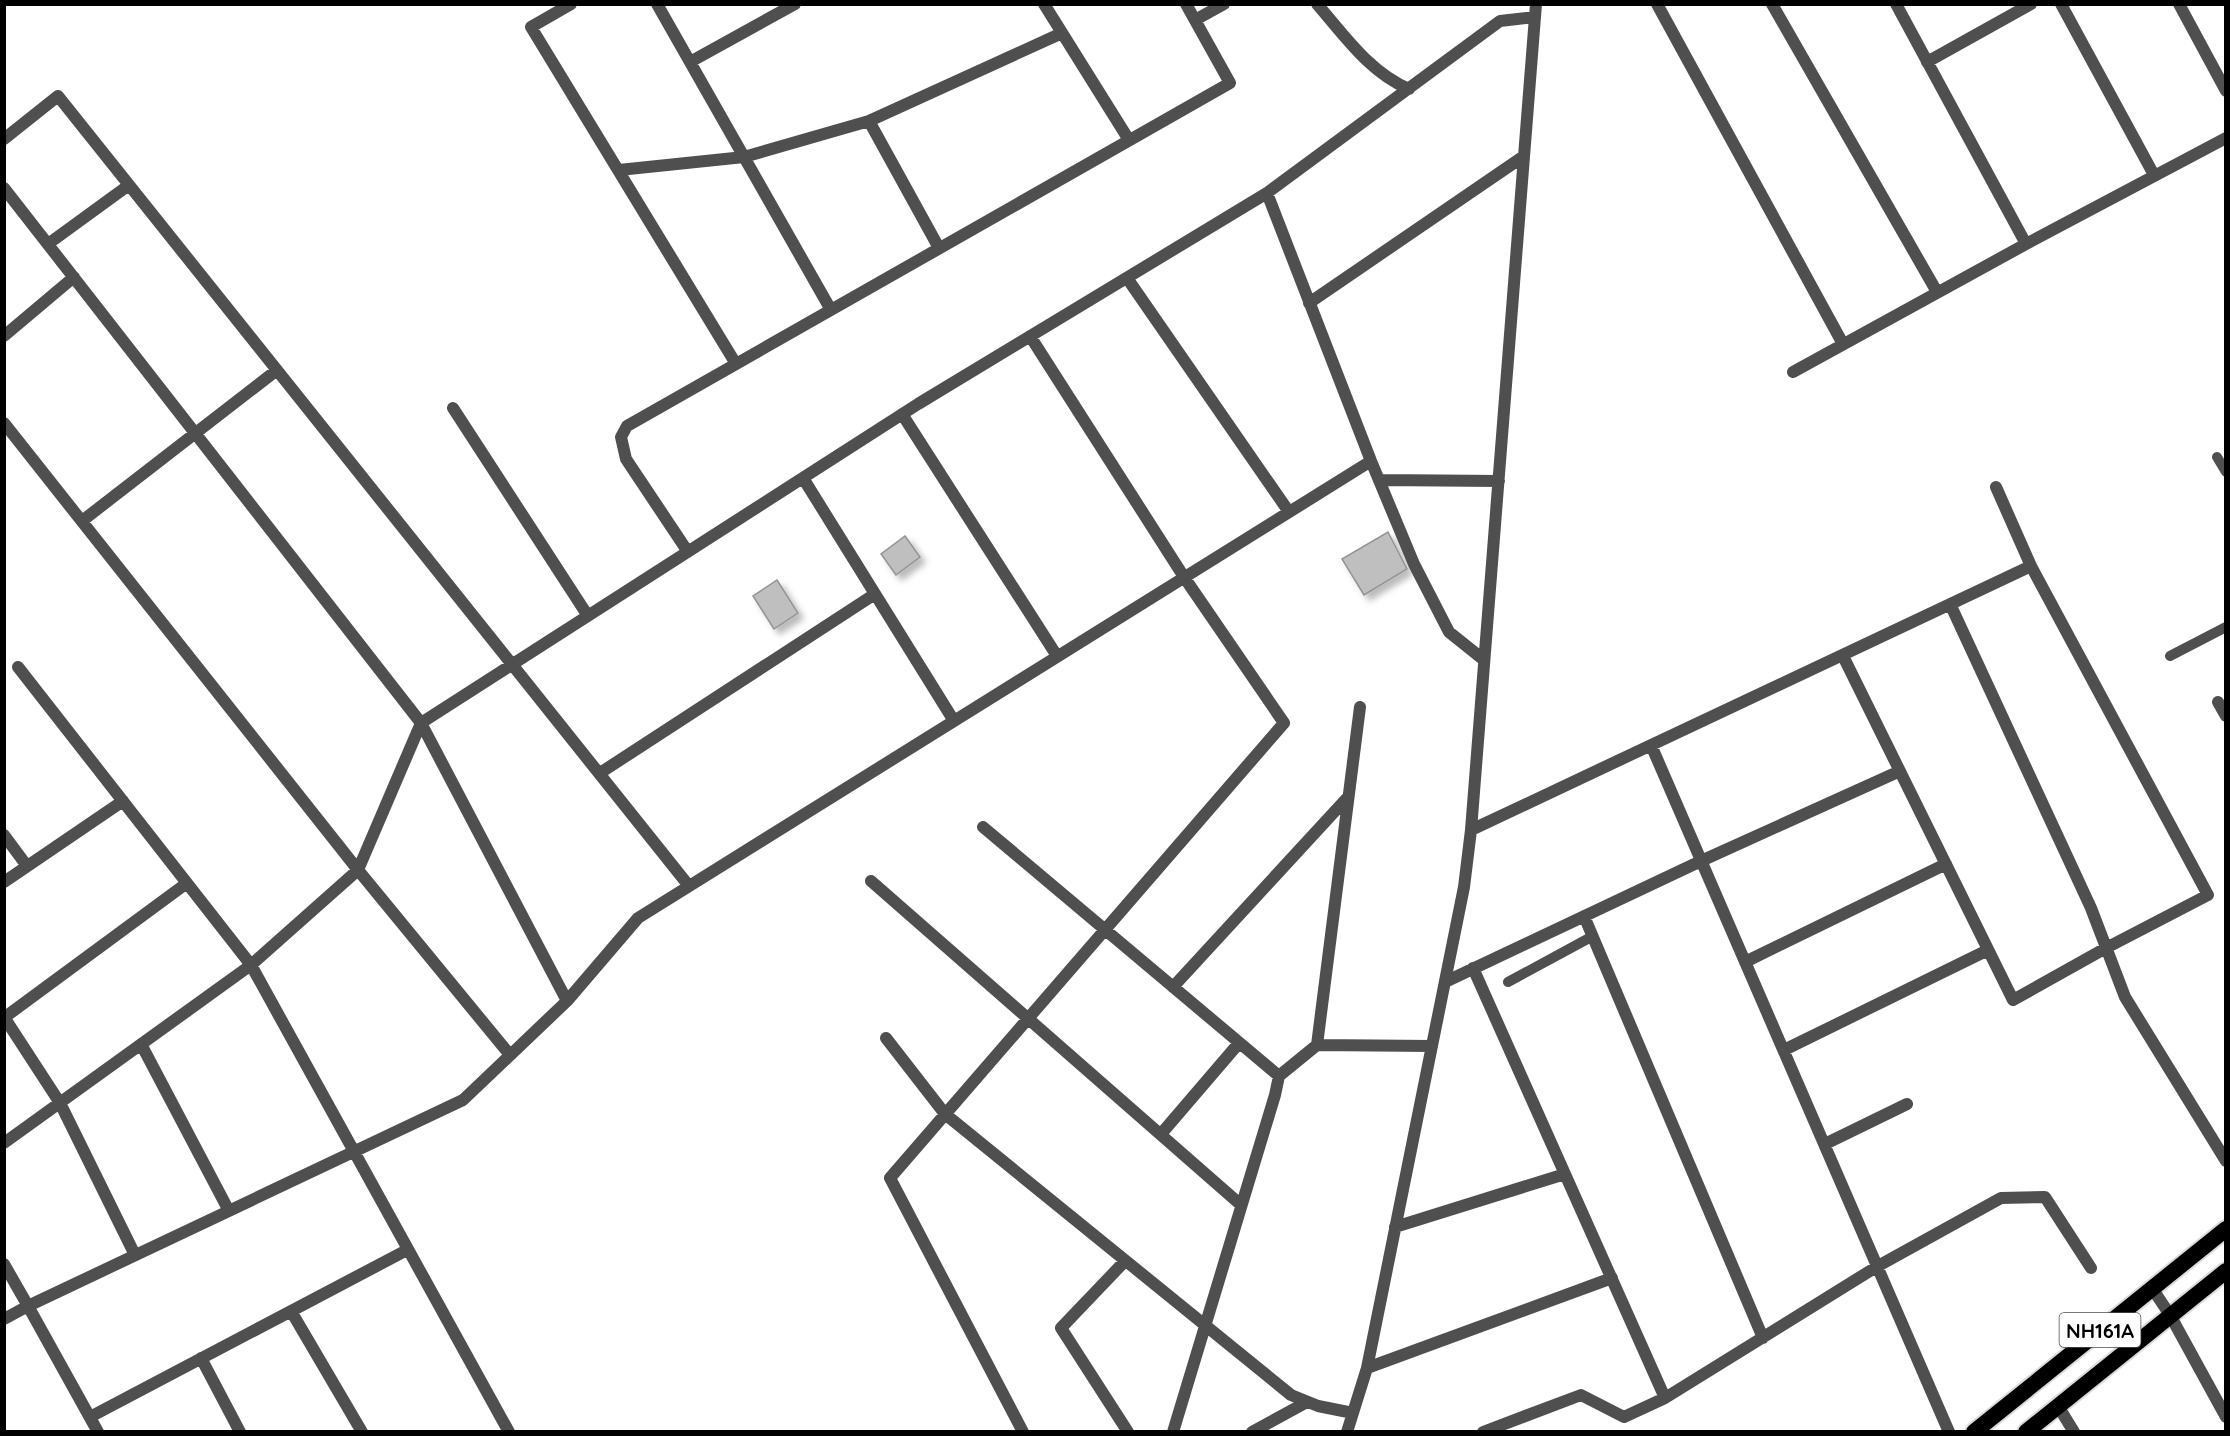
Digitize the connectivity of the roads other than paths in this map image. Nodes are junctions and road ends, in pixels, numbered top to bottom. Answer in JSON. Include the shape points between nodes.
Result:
{"nodes":[{"id":1,"x":571,"y":4,"type":"edge"},
{"id":2,"x":657,"y":4,"type":"edge"},
{"id":3,"x":795,"y":4,"type":"edge"},
{"id":4,"x":1044,"y":4,"type":"edge"},
{"id":5,"x":1186,"y":4,"type":"edge"},
{"id":6,"x":1224,"y":4,"type":"edge"},
{"id":7,"x":1317,"y":4,"type":"edge"},
{"id":8,"x":1657,"y":4,"type":"edge"},
{"id":9,"x":1772,"y":4,"type":"edge"},
{"id":10,"x":1896,"y":4,"type":"edge"},
{"id":11,"x":2031,"y":4,"type":"edge"},
{"id":12,"x":2061,"y":4,"type":"edge"},
{"id":13,"x":2179,"y":4,"type":"edge"},
{"id":14,"x":1535,"y":11,"type":"edge"},
{"id":15,"x":1195,"y":20,"type":"junction"},
{"id":16,"x":1062,"y":33,"type":"junction"},
{"id":17,"x":690,"y":62,"type":"junction"},
{"id":18,"x":1927,"y":62,"type":"junction"},
{"id":19,"x":1409,"y":88,"type":"junction"},
{"id":20,"x":2226,"y":91,"type":"edge"},
{"id":21,"x":869,"y":121,"type":"junction"},
{"id":22,"x":2226,"y":138,"type":"edge"},
{"id":23,"x":4,"y":139,"type":"edge"},
{"id":24,"x":1129,"y":140,"type":"junction"},
{"id":25,"x":1524,"y":156,"type":"junction"},
{"id":26,"x":744,"y":158,"type":"junction"},
{"id":27,"x":620,"y":170,"type":"junction"},
{"id":28,"x":2154,"y":175,"type":"junction"},
{"id":29,"x":129,"y":185,"type":"junction"},
{"id":30,"x":4,"y":188,"type":"edge"},
{"id":31,"x":1266,"y":193,"type":"junction"},
{"id":32,"x":48,"y":244,"type":"junction"},
{"id":33,"x":2026,"y":244,"type":"junction"},
{"id":34,"x":939,"y":248,"type":"junction"},
{"id":35,"x":74,"y":277,"type":"junction"},
{"id":36,"x":1127,"y":278,"type":"junction"},
{"id":37,"x":1937,"y":292,"type":"junction"},
{"id":38,"x":1310,"y":303,"type":"junction"},
{"id":39,"x":831,"y":310,"type":"junction"},
{"id":40,"x":4,"y":336,"type":"edge"},
{"id":41,"x":1030,"y":336,"type":"junction"},
{"id":42,"x":1843,"y":344,"type":"junction"},
{"id":43,"x":736,"y":364,"type":"junction"},
{"id":44,"x":277,"y":370,"type":"junction"},
{"id":45,"x":1793,"y":372,"type":"dead end"},
{"id":46,"x":453,"y":408,"type":"dead end"},
{"id":47,"x":902,"y":414,"type":"junction"},
{"id":48,"x":4,"y":423,"type":"edge"},
{"id":49,"x":195,"y":433,"type":"junction"},
{"id":50,"x":2217,"y":457,"type":"dead end"},
{"id":51,"x":1371,"y":461,"type":"junction"},
{"id":52,"x":2226,"y":472,"type":"edge"},
{"id":53,"x":802,"y":478,"type":"junction"},
{"id":54,"x":1380,"y":480,"type":"junction"},
{"id":55,"x":1498,"y":481,"type":"junction"},
{"id":56,"x":1996,"y":487,"type":"dead end"},
{"id":57,"x":1289,"y":512,"type":"junction"},
{"id":58,"x":82,"y":521,"type":"junction"},
{"id":59,"x":688,"y":552,"type":"junction"},
{"id":60,"x":2031,"y":566,"type":"junction"},
{"id":61,"x":1185,"y":577,"type":"junction"},
{"id":62,"x":875,"y":594,"type":"junction"},
{"id":63,"x":1950,"y":606,"type":"junction"},
{"id":64,"x":588,"y":616,"type":"junction"},
{"id":65,"x":2226,"y":627,"type":"edge"},
{"id":66,"x":1057,"y":656,"type":"junction"},
{"id":67,"x":1844,"y":656,"type":"junction"},
{"id":68,"x":2170,"y":656,"type":"dead end"},
{"id":69,"x":1484,"y":660,"type":"junction"},
{"id":70,"x":513,"y":664,"type":"junction"},
{"id":71,"x":18,"y":667,"type":"dead end"},
{"id":72,"x":2218,"y":702,"type":"dead end"},
{"id":73,"x":1360,"y":707,"type":"dead end"},
{"id":74,"x":2226,"y":716,"type":"edge"},
{"id":75,"x":954,"y":721,"type":"junction"},
{"id":76,"x":421,"y":723,"type":"junction"},
{"id":77,"x":1651,"y":745,"type":"junction"},
{"id":78,"x":1900,"y":771,"type":"junction"},
{"id":79,"x":600,"y":773,"type":"junction"},
{"id":80,"x":1348,"y":797,"type":"junction"},
{"id":81,"x":123,"y":801,"type":"junction"},
{"id":82,"x":983,"y":827,"type":"dead end"},
{"id":83,"x":1471,"y":830,"type":"junction"},
{"id":84,"x":4,"y":835,"type":"edge"},
{"id":85,"x":1701,"y":861,"type":"junction"},
{"id":86,"x":1946,"y":864,"type":"junction"},
{"id":87,"x":27,"y":866,"type":"junction"},
{"id":88,"x":358,"y":870,"type":"junction"},
{"id":89,"x":871,"y":881,"type":"dead end"},
{"id":90,"x":4,"y":882,"type":"edge"},
{"id":91,"x":187,"y":883,"type":"junction"},
{"id":92,"x":689,"y":886,"type":"junction"},
{"id":93,"x":1584,"y":916,"type":"junction"},
{"id":94,"x":1104,"y":929,"type":"junction"},
{"id":95,"x":1593,"y":936,"type":"junction"},
{"id":96,"x":2106,"y":948,"type":"junction"},
{"id":97,"x":1988,"y":950,"type":"junction"},
{"id":98,"x":1745,"y":962,"type":"junction"},
{"id":99,"x":251,"y":965,"type":"junction"},
{"id":100,"x":1473,"y":968,"type":"junction"},
{"id":101,"x":1445,"y":982,"type":"junction"},
{"id":102,"x":1508,"y":982,"type":"dead end"},
{"id":103,"x":1173,"y":987,"type":"junction"},
{"id":104,"x":567,"y":1001,"type":"junction"},
{"id":105,"x":5,"y":1017,"type":"edge"},
{"id":106,"x":1028,"y":1018,"type":"junction"},
{"id":107,"x":886,"y":1038,"type":"dead end"},
{"id":108,"x":1239,"y":1043,"type":"junction"},
{"id":109,"x":141,"y":1044,"type":"junction"},
{"id":110,"x":1317,"y":1045,"type":"junction"},
{"id":111,"x":1431,"y":1046,"type":"junction"},
{"id":112,"x":1784,"y":1050,"type":"junction"},
{"id":113,"x":510,"y":1055,"type":"junction"},
{"id":114,"x":1279,"y":1076,"type":"junction"},
{"id":115,"x":60,"y":1103,"type":"junction"},
{"id":116,"x":1907,"y":1104,"type":"dead end"},
{"id":117,"x":945,"y":1114,"type":"junction"},
{"id":118,"x":1161,"y":1134,"type":"junction"},
{"id":119,"x":4,"y":1143,"type":"edge"},
{"id":120,"x":1824,"y":1144,"type":"junction"},
{"id":121,"x":353,"y":1153,"type":"junction"},
{"id":122,"x":2226,"y":1161,"type":"edge"},
{"id":123,"x":1565,"y":1174,"type":"junction"},
{"id":124,"x":1241,"y":1205,"type":"junction"},
{"id":125,"x":230,"y":1211,"type":"junction"},
{"id":126,"x":1395,"y":1227,"type":"junction"},
{"id":127,"x":2224,"y":1232,"type":"edge"},
{"id":128,"x":407,"y":1250,"type":"junction"},
{"id":129,"x":135,"y":1255,"type":"junction"},
{"id":130,"x":1125,"y":1260,"type":"junction"},
{"id":131,"x":4,"y":1264,"type":"edge"},
{"id":132,"x":1878,"y":1266,"type":"junction"},
{"id":133,"x":2091,"y":1268,"type":"dead end"},
{"id":134,"x":2226,"y":1271,"type":"edge"},
{"id":135,"x":1612,"y":1278,"type":"junction"},
{"id":136,"x":2152,"y":1288,"type":"junction"},
{"id":137,"x":28,"y":1306,"type":"junction"},
{"id":138,"x":291,"y":1311,"type":"junction"},
{"id":139,"x":2170,"y":1315,"type":"junction"},
{"id":140,"x":4,"y":1319,"type":"edge"},
{"id":141,"x":1206,"y":1326,"type":"junction"},
{"id":142,"x":1763,"y":1338,"type":"junction"},
{"id":143,"x":201,"y":1358,"type":"junction"},
{"id":144,"x":1367,"y":1368,"type":"junction"},
{"id":145,"x":1665,"y":1398,"type":"junction"},
{"id":146,"x":1307,"y":1402,"type":"junction"},
{"id":147,"x":2058,"y":1406,"type":"junction"},
{"id":148,"x":1353,"y":1413,"type":"junction"},
{"id":149,"x":90,"y":1417,"type":"junction"},
{"id":150,"x":2226,"y":1417,"type":"edge"},
{"id":151,"x":98,"y":1431,"type":"edge"},
{"id":152,"x":240,"y":1431,"type":"edge"},
{"id":153,"x":362,"y":1431,"type":"edge"},
{"id":154,"x":509,"y":1431,"type":"edge"},
{"id":155,"x":1023,"y":1431,"type":"edge"},
{"id":156,"x":1128,"y":1431,"type":"edge"},
{"id":157,"x":1173,"y":1431,"type":"edge"},
{"id":158,"x":1252,"y":1431,"type":"edge"},
{"id":159,"x":1347,"y":1431,"type":"edge"},
{"id":160,"x":1483,"y":1431,"type":"edge"},
{"id":161,"x":1949,"y":1431,"type":"edge"},
{"id":162,"x":1974,"y":1431,"type":"edge"},
{"id":163,"x":2026,"y":1431,"type":"edge"},
{"id":164,"x":2074,"y":1431,"type":"edge"}],
"edges":[{"from":1,"to":27,"type":"street","via":[[531,27]]},
{"from":2,"to":17,"type":"street"},
{"from":3,"to":17,"type":"street"},
{"from":4,"to":16,"type":"street"},
{"from":5,"to":15,"type":"street"},
{"from":6,"to":15,"type":"street"},
{"from":7,"to":19,"type":"street","via":[[1376,70]]},
{"from":8,"to":42,"type":"street"},
{"from":9,"to":37,"type":"street"},
{"from":10,"to":18,"type":"street"},
{"from":11,"to":18,"type":"street"},
{"from":12,"to":28,"type":"street"},
{"from":13,"to":20,"type":"street"},
{"from":14,"to":19,"type":"street","via":[[1500,21]]},
{"from":14,"to":25,"type":"street"},
{"from":15,"to":24,"type":"street","via":[[1230,82]]},
{"from":16,"to":21,"type":"street"},
{"from":16,"to":24,"type":"street"},
{"from":17,"to":26,"type":"street"},
{"from":18,"to":33,"type":"street"},
{"from":19,"to":31,"type":"street"},
{"from":21,"to":26,"type":"street"},
{"from":21,"to":34,"type":"street"},
{"from":22,"to":28,"type":"street"},
{"from":23,"to":29,"type":"street","via":[[58,96]]},
{"from":24,"to":34,"type":"street"},
{"from":25,"to":38,"type":"street"},
{"from":25,"to":55,"type":"street"},
{"from":26,"to":27,"type":"street"},
{"from":26,"to":39,"type":"street"},
{"from":27,"to":43,"type":"street"},
{"from":28,"to":33,"type":"street"},
{"from":29,"to":32,"type":"street"},
{"from":29,"to":44,"type":"street"},
{"from":30,"to":32,"type":"street"},
{"from":31,"to":36,"type":"street"},
{"from":31,"to":38,"type":"street"},
{"from":32,"to":35,"type":"street"},
{"from":33,"to":37,"type":"street"},
{"from":34,"to":39,"type":"street"},
{"from":35,"to":40,"type":"street"},
{"from":35,"to":49,"type":"street"},
{"from":36,"to":41,"type":"street"},
{"from":36,"to":57,"type":"street"},
{"from":37,"to":42,"type":"street"},
{"from":38,"to":51,"type":"street"},
{"from":39,"to":43,"type":"street"},
{"from":41,"to":47,"type":"street"},
{"from":41,"to":61,"type":"street"},
{"from":42,"to":45,"type":"street"},
{"from":43,"to":59,"type":"street","via":[[627,426],[621,437],[626,459]]},
{"from":44,"to":49,"type":"street"},
{"from":44,"to":70,"type":"street"},
{"from":46,"to":64,"type":"street"},
{"from":47,"to":53,"type":"street"},
{"from":47,"to":66,"type":"street"},
{"from":48,"to":58,"type":"street"},
{"from":49,"to":58,"type":"street"},
{"from":49,"to":76,"type":"street"},
{"from":50,"to":52,"type":"lane"},
{"from":51,"to":54,"type":"street"},
{"from":51,"to":57,"type":"street"},
{"from":53,"to":59,"type":"street"},
{"from":53,"to":62,"type":"street"},
{"from":54,"to":55,"type":"street"},
{"from":54,"to":69,"type":"street","via":[[1414,564],[1449,632]]},
{"from":55,"to":69,"type":"street"},
{"from":56,"to":60,"type":"street"},
{"from":57,"to":61,"type":"street"},
{"from":58,"to":88,"type":"street"},
{"from":59,"to":64,"type":"street"},
{"from":60,"to":63,"type":"street"},
{"from":60,"to":96,"type":"street","via":[[2208,895]]},
{"from":61,"to":66,"type":"street"},
{"from":61,"to":94,"type":"street","via":[[1284,723]]},
{"from":62,"to":75,"type":"street"},
{"from":62,"to":79,"type":"street"},
{"from":63,"to":67,"type":"street"},
{"from":63,"to":96,"type":"street"},
{"from":64,"to":70,"type":"street"},
{"from":65,"to":68,"type":"lane"},
{"from":66,"to":75,"type":"street"},
{"from":67,"to":77,"type":"street"},
{"from":67,"to":78,"type":"street"},
{"from":69,"to":83,"type":"street"},
{"from":70,"to":76,"type":"street"},
{"from":70,"to":79,"type":"street"},
{"from":71,"to":81,"type":"street"},
{"from":72,"to":74,"type":"street"},
{"from":73,"to":80,"type":"street"},
{"from":75,"to":92,"type":"street"},
{"from":76,"to":88,"type":"street"},
{"from":76,"to":104,"type":"street"},
{"from":77,"to":83,"type":"street"},
{"from":77,"to":85,"type":"street"},
{"from":78,"to":85,"type":"street"},
{"from":78,"to":86,"type":"street"},
{"from":79,"to":92,"type":"street"},
{"from":80,"to":103,"type":"street"},
{"from":80,"to":110,"type":"street"},
{"from":81,"to":87,"type":"street"},
{"from":81,"to":91,"type":"street"},
{"from":82,"to":94,"type":"street"},
{"from":83,"to":101,"type":"street"},
{"from":84,"to":87,"type":"street"},
{"from":85,"to":93,"type":"street"},
{"from":85,"to":98,"type":"street"},
{"from":86,"to":97,"type":"street"},
{"from":86,"to":98,"type":"street"},
{"from":87,"to":90,"type":"street"},
{"from":88,"to":99,"type":"street"},
{"from":88,"to":113,"type":"street"},
{"from":89,"to":106,"type":"street"},
{"from":91,"to":99,"type":"street"},
{"from":91,"to":105,"type":"street"},
{"from":92,"to":104,"type":"street","via":[[638,918]]},
{"from":93,"to":95,"type":"street"},
{"from":93,"to":100,"type":"street"},
{"from":94,"to":103,"type":"street"},
{"from":94,"to":106,"type":"street"},
{"from":95,"to":102,"type":"lane"},
{"from":95,"to":142,"type":"street"},
{"from":96,"to":97,"type":"street","via":[[2013,1000]]},
{"from":96,"to":122,"type":"street","via":[[2125,997]]},
{"from":97,"to":112,"type":"street"},
{"from":98,"to":112,"type":"street"},
{"from":99,"to":109,"type":"street"},
{"from":99,"to":121,"type":"street"},
{"from":100,"to":101,"type":"street"},
{"from":100,"to":123,"type":"street"},
{"from":101,"to":111,"type":"street"},
{"from":103,"to":108,"type":"street"},
{"from":104,"to":113,"type":"street"},
{"from":105,"to":115,"type":"street"},
{"from":106,"to":117,"type":"street"},
{"from":106,"to":118,"type":"street"},
{"from":107,"to":117,"type":"street"},
{"from":108,"to":114,"type":"street"},
{"from":108,"to":118,"type":"street"},
{"from":109,"to":115,"type":"street"},
{"from":109,"to":125,"type":"street"},
{"from":110,"to":111,"type":"street"},
{"from":110,"to":114,"type":"street"},
{"from":111,"to":126,"type":"street"},
{"from":112,"to":120,"type":"street"},
{"from":113,"to":121,"type":"street","via":[[463,1100]]},
{"from":114,"to":124,"type":"street"},
{"from":115,"to":119,"type":"street"},
{"from":115,"to":129,"type":"street"},
{"from":116,"to":120,"type":"street"},
{"from":117,"to":130,"type":"street"},
{"from":117,"to":155,"type":"street","via":[[890,1178]]},
{"from":118,"to":124,"type":"street"},
{"from":120,"to":132,"type":"street"},
{"from":121,"to":125,"type":"street"},
{"from":121,"to":128,"type":"street"},
{"from":123,"to":126,"type":"street"},
{"from":123,"to":135,"type":"street"},
{"from":124,"to":141,"type":"street"},
{"from":125,"to":129,"type":"street"},
{"from":126,"to":144,"type":"street"},
{"from":127,"to":136,"type":"highway","number":"NH161A"},
{"from":128,"to":138,"type":"street"},
{"from":128,"to":154,"type":"street"},
{"from":129,"to":137,"type":"street"},
{"from":130,"to":141,"type":"street"},
{"from":130,"to":156,"type":"street","via":[[1061,1328]]},
{"from":131,"to":137,"type":"street"},
{"from":132,"to":133,"type":"street","via":[[2001,1198],[2045,1197]]},
{"from":132,"to":142,"type":"street"},
{"from":132,"to":161,"type":"street"},
{"from":134,"to":139,"type":"highway","number":"NH161A"},
{"from":135,"to":144,"type":"street"},
{"from":135,"to":145,"type":"street"},
{"from":136,"to":139,"type":"street"},
{"from":136,"to":162,"type":"highway","number":"NH161A"},
{"from":137,"to":140,"type":"street"},
{"from":137,"to":149,"type":"street"},
{"from":138,"to":143,"type":"street"},
{"from":138,"to":153,"type":"street"},
{"from":139,"to":147,"type":"highway","number":"NH161A"},
{"from":139,"to":150,"type":"street"},
{"from":141,"to":146,"type":"street","via":[[1291,1395]]},
{"from":141,"to":157,"type":"street"},
{"from":142,"to":145,"type":"street"},
{"from":143,"to":149,"type":"street"},
{"from":143,"to":152,"type":"street"},
{"from":144,"to":148,"type":"street"},
{"from":145,"to":160,"type":"street","via":[[1624,1417],[1581,1395]]},
{"from":146,"to":148,"type":"street"},
{"from":146,"to":158,"type":"street"},
{"from":147,"to":163,"type":"highway","number":"NH161A"},
{"from":147,"to":164,"type":"street"},
{"from":148,"to":159,"type":"street"},
{"from":149,"to":151,"type":"street"}]}
